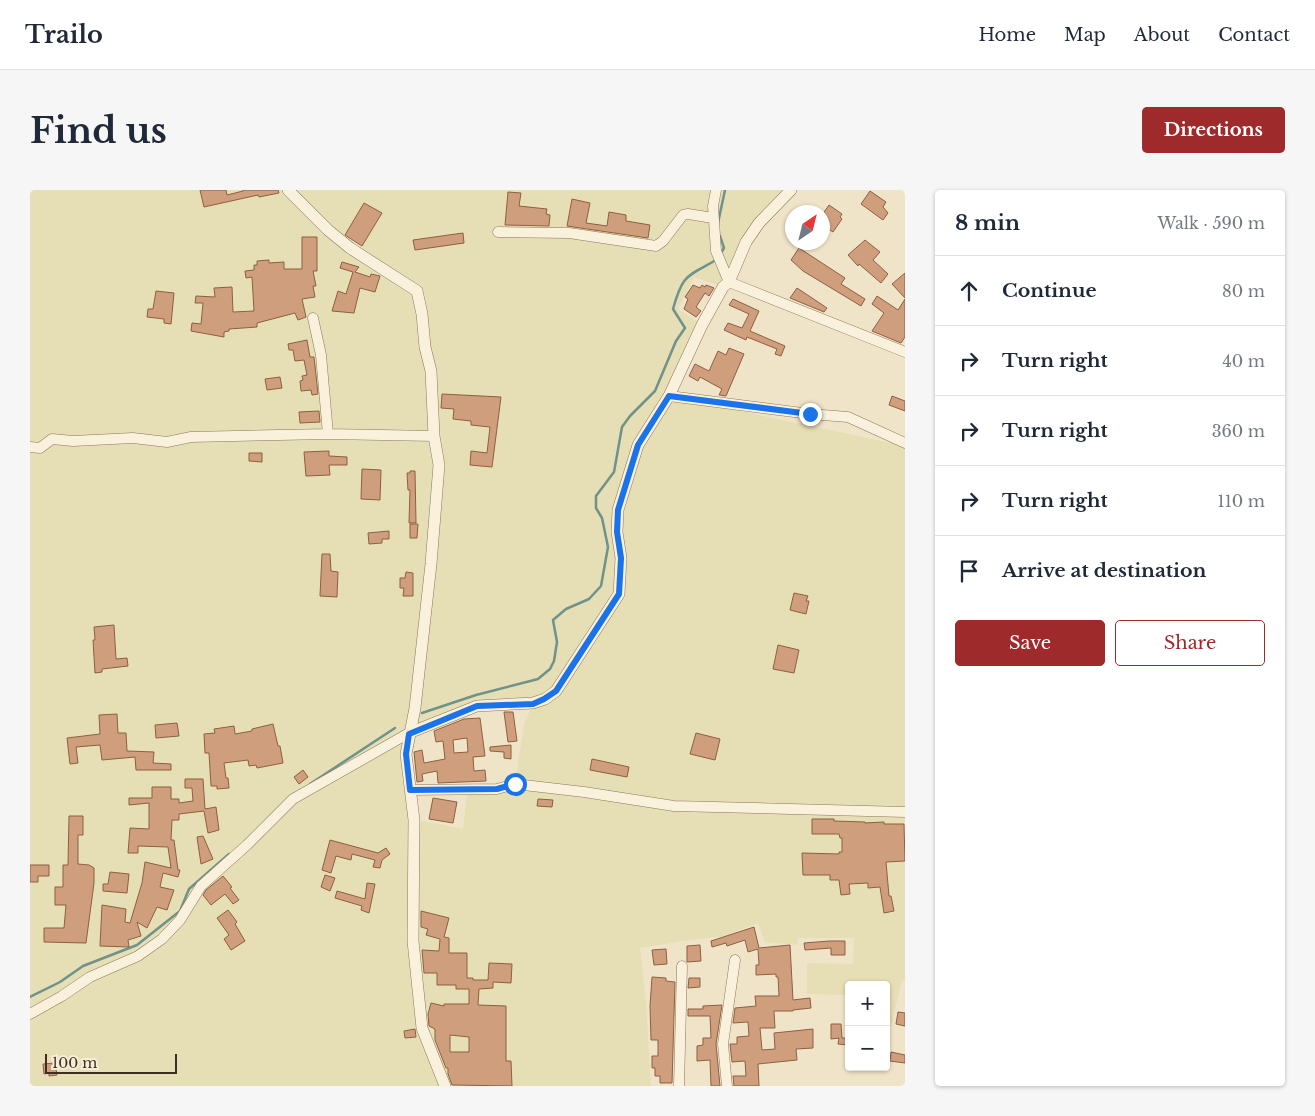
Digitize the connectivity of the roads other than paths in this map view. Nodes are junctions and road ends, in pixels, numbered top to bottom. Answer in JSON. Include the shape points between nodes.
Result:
{"nodes":[{"id":1,"x":288,"y":190,"type":"edge"},
{"id":2,"x":716,"y":190,"type":"edge"},
{"id":3,"x":791,"y":190,"type":"edge"},
{"id":4,"x":713,"y":218,"type":"junction"},
{"id":5,"x":498,"y":232,"type":"dead end"},
{"id":6,"x":728,"y":279,"type":"junction"},
{"id":7,"x":313,"y":318,"type":"dead end"},
{"id":8,"x":905,"y":352,"type":"edge"},
{"id":9,"x":669,"y":396,"type":"junction"},
{"id":10,"x":328,"y":434,"type":"junction"},
{"id":11,"x":434,"y":436,"type":"junction"},
{"id":12,"x":905,"y":443,"type":"edge"},
{"id":13,"x":30,"y":447,"type":"edge"},
{"id":14,"x":409,"y":734,"type":"junction"},
{"id":15,"x":410,"y":790,"type":"junction"},
{"id":16,"x":905,"y":812,"type":"edge"},
{"id":17,"x":735,"y":960,"type":"dead end"},
{"id":18,"x":682,"y":966,"type":"dead end"},
{"id":19,"x":30,"y":1014,"type":"edge"},
{"id":20,"x":445,"y":1086,"type":"edge"},
{"id":21,"x":679,"y":1086,"type":"edge"},
{"id":22,"x":727,"y":1086,"type":"edge"}],
"edges":[{"from":1,"to":11,"type":"street","via":[[350,248],[417,291],[431,370]]},
{"from":2,"to":4,"type":"street"},
{"from":3,"to":6,"type":"street","via":[[759,223]]},
{"from":4,"to":5,"type":"street","via":[[683,214],[656,246],[569,233]]},
{"from":4,"to":6,"type":"street","via":[[716,251]]},
{"from":6,"to":8,"type":"street"},
{"from":6,"to":9,"type":"street"},
{"from":7,"to":10,"type":"street","via":[[321,355]]},
{"from":9,"to":12,"type":"street","via":[[848,417]]},
{"from":9,"to":14,"type":"street","via":[[638,445],[618,510],[619,594],[556,691],[533,704],[477,706]]},
{"from":10,"to":11,"type":"street"},
{"from":10,"to":13,"type":"street","via":[[191,437],[166,442],[133,438],[52,439],[40,448]]},
{"from":11,"to":14,"type":"street","via":[[439,465],[431,564],[415,708]]},
{"from":14,"to":15,"type":"street","via":[[406,754]]},
{"from":14,"to":19,"type":"street","via":[[293,799],[201,886],[180,920],[162,939],[138,956],[90,977]]},
{"from":15,"to":16,"type":"street","via":[[497,789],[515,784],[674,806]]},
{"from":15,"to":20,"type":"street","via":[[414,820],[413,941],[422,1028]]},
{"from":17,"to":22,"type":"street","via":[[723,1044]]},
{"from":18,"to":21,"type":"street"}]}
